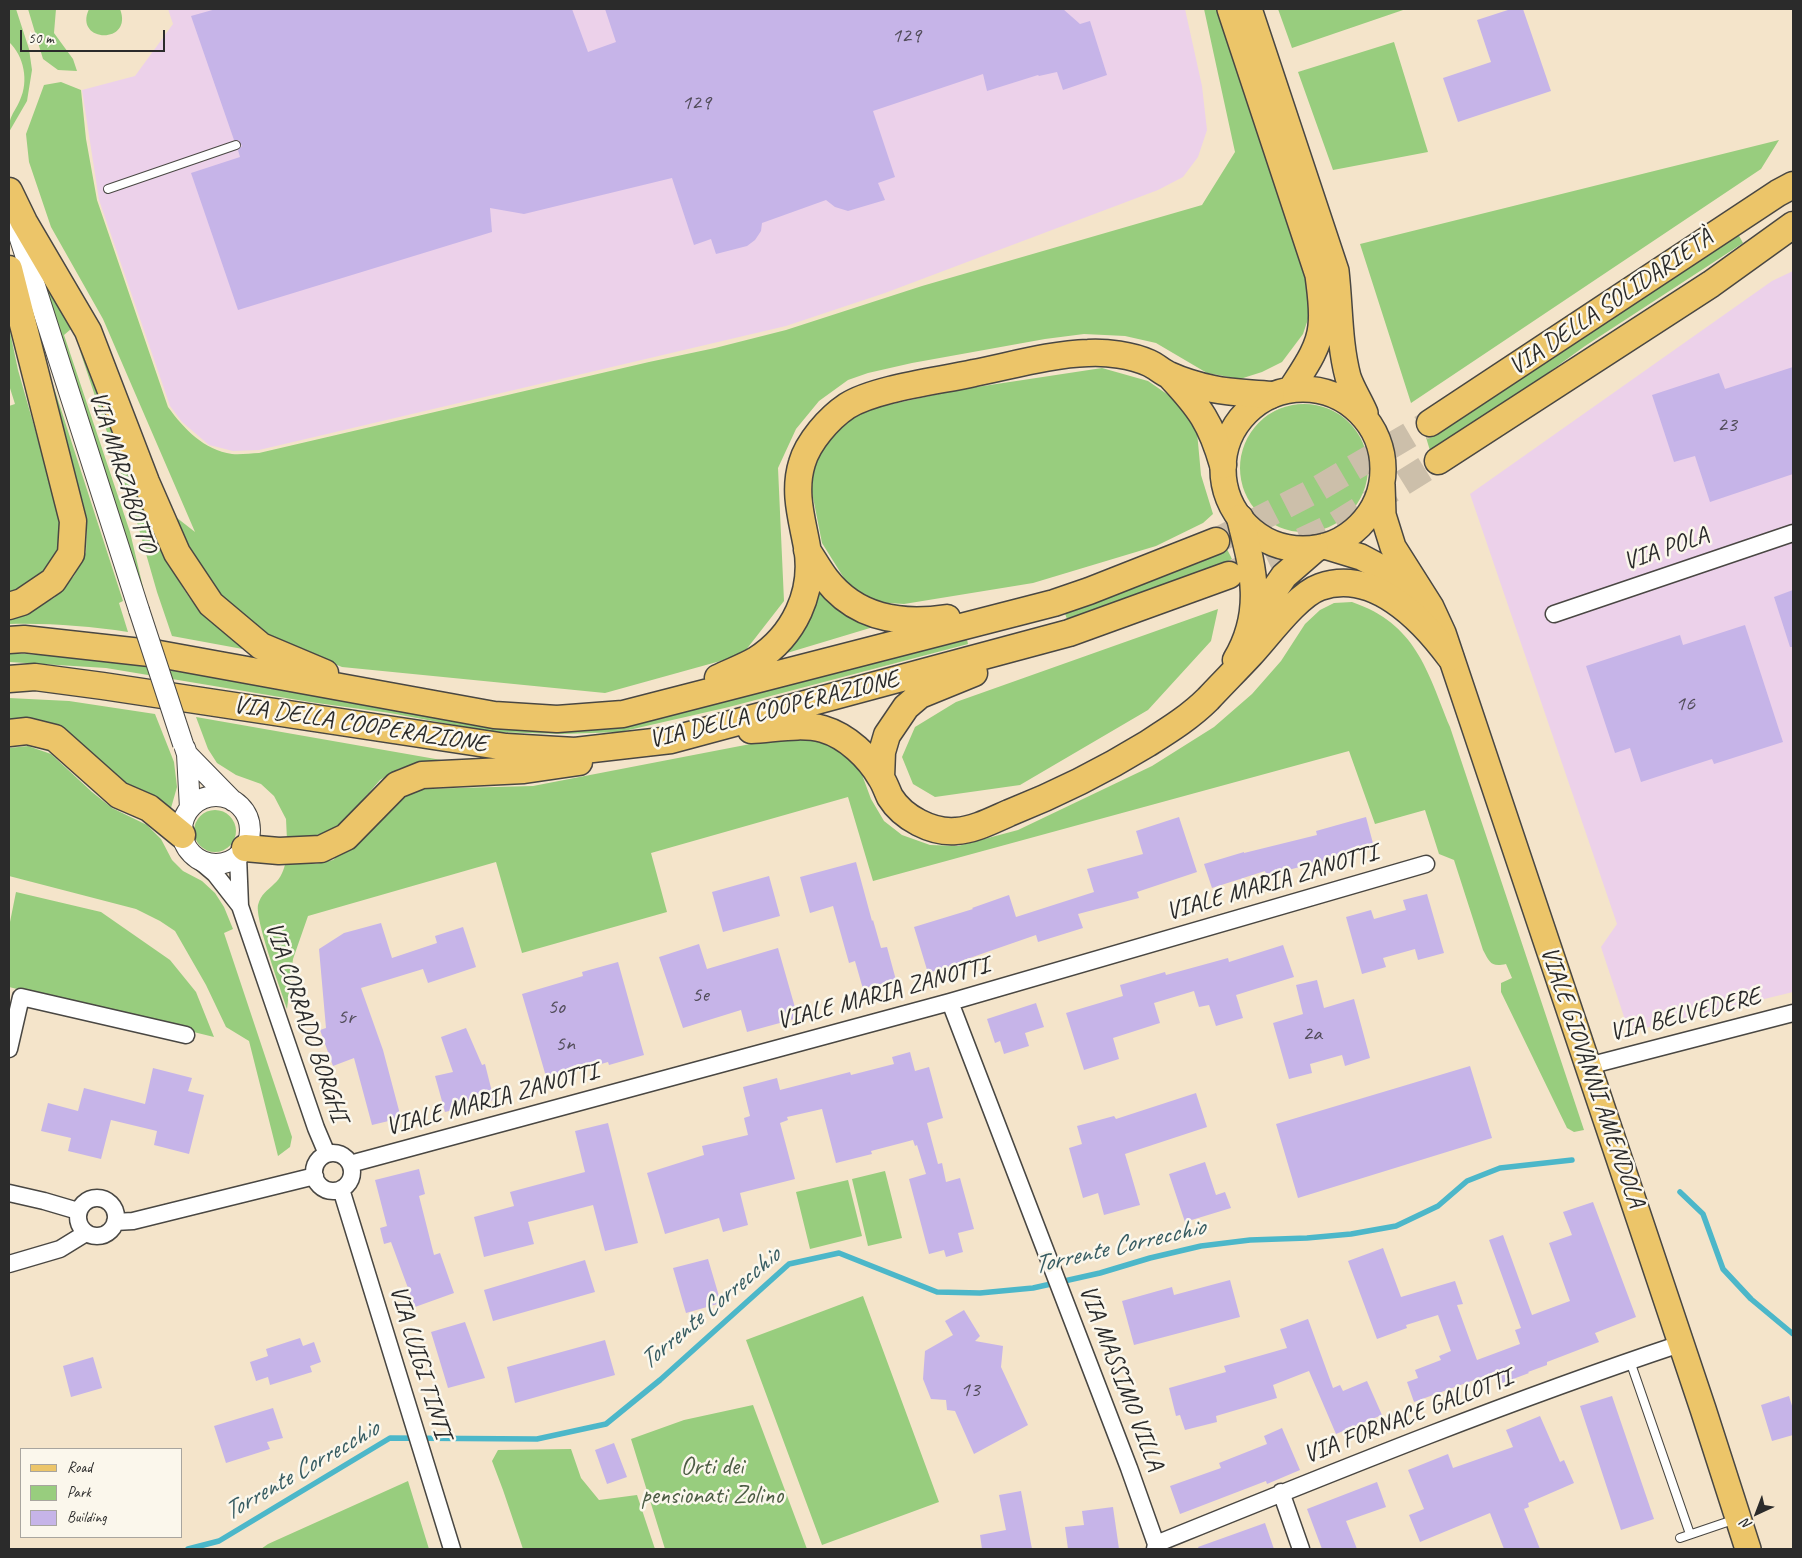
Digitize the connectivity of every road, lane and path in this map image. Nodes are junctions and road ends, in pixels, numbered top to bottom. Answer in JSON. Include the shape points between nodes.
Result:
{"nodes":[{"id":1,"x":1230,"y":9,"type":"edge"},
{"id":2,"x":1249,"y":9,"type":"edge"},
{"id":3,"x":236,"y":145,"type":"dead end"},
{"id":4,"x":1793,"y":167,"type":"edge"},
{"id":5,"x":1793,"y":185,"type":"edge"},
{"id":6,"x":108,"y":189,"type":"dead end"},
{"id":7,"x":9,"y":191,"type":"edge"},
{"id":8,"x":9,"y":205,"type":"edge"},
{"id":9,"x":1793,"y":225,"type":"edge"},
{"id":10,"x":1793,"y":236,"type":"edge"},
{"id":11,"x":1700,"y":245,"type":"junction"},
{"id":12,"x":9,"y":269,"type":"edge"},
{"id":13,"x":1711,"y":284,"type":"junction"},
{"id":14,"x":1168,"y":375,"type":"junction"},
{"id":15,"x":1281,"y":392,"type":"junction"},
{"id":16,"x":1430,"y":423,"type":"tunnel mouth"},
{"id":17,"x":1371,"y":424,"type":"junction"},
{"id":18,"x":1438,"y":462,"type":"tunnel mouth"},
{"id":19,"x":1223,"y":465,"type":"junction"},
{"id":20,"x":1382,"y":485,"type":"junction"},
{"id":21,"x":1240,"y":518,"type":"junction"},
{"id":22,"x":1793,"y":532,"type":"edge"},
{"id":23,"x":1216,"y":541,"type":"tunnel mouth"},
{"id":24,"x":1320,"y":548,"type":"junction"},
{"id":25,"x":807,"y":550,"type":"junction"},
{"id":26,"x":1228,"y":575,"type":"tunnel mouth"},
{"id":27,"x":1054,"y":603,"type":"junction"},
{"id":28,"x":9,"y":606,"type":"edge"},
{"id":29,"x":1431,"y":606,"type":"junction"},
{"id":30,"x":1554,"y":614,"type":"dead end"},
{"id":31,"x":1250,"y":624,"type":"junction"},
{"id":32,"x":1068,"y":633,"type":"junction"},
{"id":33,"x":9,"y":640,"type":"edge"},
{"id":34,"x":1450,"y":657,"type":"junction"},
{"id":35,"x":9,"y":679,"type":"edge"},
{"id":36,"x":1225,"y":680,"type":"junction"},
{"id":37,"x":379,"y":694,"type":"junction"},
{"id":38,"x":623,"y":714,"type":"junction"},
{"id":39,"x":9,"y":733,"type":"edge"},
{"id":40,"x":665,"y":741,"type":"junction"},
{"id":41,"x":185,"y":749,"type":"junction"},
{"id":42,"x":881,"y":778,"type":"junction"},
{"id":43,"x":233,"y":801,"type":"junction"},
{"id":44,"x":190,"y":808,"type":"junction"},
{"id":45,"x":182,"y":835,"type":"junction"},
{"id":46,"x":242,"y":852,"type":"junction"},
{"id":47,"x":196,"y":858,"type":"junction"},
{"id":48,"x":1426,"y":864,"type":"dead end"},
{"id":49,"x":240,"y":906,"type":"junction"},
{"id":50,"x":950,"y":1002,"type":"junction"},
{"id":51,"x":1793,"y":1013,"type":"edge"},
{"id":52,"x":186,"y":1035,"type":"dead end"},
{"id":53,"x":9,"y":1049,"type":"edge"},
{"id":54,"x":1588,"y":1066,"type":"junction"},
{"id":55,"x":327,"y":1154,"type":"junction"},
{"id":56,"x":350,"y":1164,"type":"junction"},
{"id":57,"x":315,"y":1176,"type":"junction"},
{"id":58,"x":341,"y":1189,"type":"junction"},
{"id":59,"x":9,"y":1193,"type":"edge"},
{"id":60,"x":78,"y":1212,"type":"junction"},
{"id":61,"x":115,"y":1222,"type":"junction"},
{"id":62,"x":86,"y":1233,"type":"junction"},
{"id":63,"x":9,"y":1264,"type":"edge"},
{"id":64,"x":1680,"y":1344,"type":"junction"},
{"id":65,"x":1630,"y":1361,"type":"junction"},
{"id":66,"x":1281,"y":1492,"type":"junction"},
{"id":67,"x":1738,"y":1519,"type":"junction"},
{"id":68,"x":1690,"y":1534,"type":"junction"},
{"id":69,"x":1680,"y":1538,"type":"dead end"},
{"id":70,"x":1155,"y":1547,"type":"edge"},
{"id":71,"x":452,"y":1549,"type":"edge"},
{"id":72,"x":1301,"y":1549,"type":"edge"},
{"id":73,"x":1748,"y":1549,"type":"edge"}],
"edges":[{"from":1,"to":15,"type":"main road","via":[[1318,275],[1322,304],[1321,328],[1315,346],[1306,364]]},
{"from":2,"to":17,"type":"main road","via":[[1336,272],[1342,348],[1349,379]]},
{"from":3,"to":6,"type":"lane"},
{"from":4,"to":11,"type":"highway"},
{"from":5,"to":11,"type":"highway","name":"VIA DELLA SOLIDARIETÀ"},
{"from":7,"to":37,"type":"highway","via":[[88,331],[177,553],[212,604],[261,646]]},
{"from":8,"to":41,"type":"street","name":"VIA MARZABOTTO","bridge":true},
{"from":9,"to":13,"type":"highway","name":"VIA DELLA SOLIDARIETÀ"},
{"from":10,"to":13,"type":"highway"},
{"from":11,"to":16,"type":"highway","name":"VIA DELLA SOLIDARIETÀ"},
{"from":12,"to":28,"type":"highway","via":[[73,521],[71,554],[53,581],[22,602]]},
{"from":13,"to":18,"type":"highway","name":"VIA DELLA SOLIDARIETÀ"},
{"from":14,"to":15,"type":"highway","via":[[1213,389]]},
{"from":14,"to":19,"type":"highway","via":[[1194,401],[1208,422]]},
{"from":14,"to":25,"type":"highway","via":[[1148,362],[1126,356],[1087,353],[876,393],[848,406],[821,431],[802,462],[798,504]]},
{"from":15,"to":17,"type":"main road","via":[[1314,389],[1336,395],[1349,402]]},
{"from":15,"to":19,"type":"main road","via":[[1255,404],[1242,416],[1225,447]]},
{"from":17,"to":20,"type":"main road","via":[[1384,464]]},
{"from":19,"to":21,"type":"main road","via":[[1226,493]]},
{"from":20,"to":24,"type":"main road","via":[[1377,502],[1356,530]]},
{"from":20,"to":29,"type":"main road","name":"VIALE GIOVANNI AMENDOLA","via":[[1383,514],[1393,546]]},
{"from":21,"to":24,"type":"main road","via":[[1273,544],[1294,549]]},
{"from":21,"to":31,"type":"highway","via":[[1254,579]]},
{"from":22,"to":30,"type":"street","name":"VIA POLA"},
{"from":23,"to":27,"type":"highway","name":"VIA DELLA COOPERAZIONE"},
{"from":24,"to":29,"type":"main road","name":"VIALE GIOVANNI AMENDOLA","via":[[1361,557],[1391,573]]},
{"from":24,"to":31,"type":"highway","via":[[1284,576]]},
{"from":25,"to":27,"type":"highway","via":[[826,579],[843,597],[869,613],[897,620],[929,621]]},
{"from":25,"to":38,"type":"highway","via":[[805,594],[795,621],[782,640],[756,660],[710,682]]},
{"from":26,"to":32,"type":"highway","name":"VIA DELLA COOPERAZIONE"},
{"from":27,"to":38,"type":"highway","name":"VIA DELLA COOPERAZIONE"},
{"from":29,"to":34,"type":"main road","name":"VIALE GIOVANNI AMENDOLA"},
{"from":31,"to":36,"type":"highway","via":[[1243,649]]},
{"from":32,"to":40,"type":"highway","name":"VIA DELLA COOPERAZIONE"},
{"from":32,"to":42,"type":"highway","via":[[920,695],[906,706],[887,735],[882,752]]},
{"from":33,"to":37,"type":"highway","name":"VIA DELLA COOPERAZIONE","via":[[159,654]]},
{"from":34,"to":36,"type":"highway","via":[[1415,618],[1383,594],[1362,584],[1344,582],[1318,587],[1296,604]]},
{"from":34,"to":54,"type":"main road","name":"VIALE GIOVANNI AMENDOLA"},
{"from":35,"to":40,"type":"highway","name":"VIA DELLA COOPERAZIONE","via":[[35,677],[102,686],[506,748],[575,750]]},
{"from":36,"to":42,"type":"highway","via":[[1184,721],[1113,765],[978,826],[956,831],[930,827],[906,816],[891,798]]},
{"from":37,"to":38,"type":"highway","name":"VIA DELLA COOPERAZIONE","via":[[494,715],[556,719]]},
{"from":39,"to":45,"type":"highway","via":[[27,732],[55,738],[119,795],[149,808]]},
{"from":40,"to":42,"type":"highway","via":[[742,730],[823,729],[842,737],[868,760]]},
{"from":40,"to":46,"type":"highway","via":[[573,764],[422,775],[397,785],[346,837],[321,849]]},
{"from":41,"to":43,"type":"street","name":"VIA MARZABOTTO"},
{"from":41,"to":44,"type":"street","name":"VIA MARZABOTTO"},
{"from":43,"to":44,"type":"street","via":[[222,796],[210,796]]},
{"from":43,"to":46,"type":"street","via":[[247,817],[250,827]]},
{"from":44,"to":45,"type":"street","via":[[185,816]]},
{"from":45,"to":47,"type":"street","via":[[189,852]]},
{"from":46,"to":47,"type":"street","via":[[229,862],[217,864]]},
{"from":46,"to":49,"type":"street","name":"VIA CORRADO BORGHI"},
{"from":47,"to":49,"type":"street","name":"VIA CORRADO BORGHI","via":[[215,874]]},
{"from":48,"to":50,"type":"street","name":"VIALE MARIA ZANOTTI"},
{"from":49,"to":55,"type":"street","name":"VIA CORRADO BORGHI"},
{"from":50,"to":56,"type":"street","name":"VIALE MARIA ZANOTTI"},
{"from":50,"to":70,"type":"street","name":"VIA MASSIMO VILLA","via":[[1067,1303]]},
{"from":51,"to":54,"type":"street","name":"VIA BELVEDERE"},
{"from":52,"to":53,"type":"street","via":[[21,997]]},
{"from":54,"to":64,"type":"main road","name":"VIALE GIOVANNI AMENDOLA"},
{"from":55,"to":56,"type":"street","via":[[336,1153]]},
{"from":55,"to":57,"type":"street","via":[[317,1162]]},
{"from":56,"to":58,"type":"street","via":[[350,1181]]},
{"from":57,"to":58,"type":"street","via":[[327,1190]]},
{"from":57,"to":61,"type":"street","via":[[133,1221]]},
{"from":58,"to":71,"type":"street","name":"VIA LUIGI TINTI"},
{"from":59,"to":60,"type":"street"},
{"from":60,"to":61,"type":"street","via":[[90,1199],[100,1199],[108,1202],[114,1210]]},
{"from":60,"to":62,"type":"street","via":[[80,1227]]},
{"from":61,"to":62,"type":"street","via":[[105,1235],[99,1237]]},
{"from":62,"to":63,"type":"street","via":[[60,1249]]},
{"from":64,"to":65,"type":"street","name":"VIA FORNACE GALLOTTI"},
{"from":64,"to":67,"type":"main road","name":"VIALE GIOVANNI AMENDOLA"},
{"from":65,"to":66,"type":"street","name":"VIA FORNACE GALLOTTI"},
{"from":65,"to":68,"type":"lane"},
{"from":66,"to":70,"type":"street","name":"VIA FORNACE GALLOTTI"},
{"from":66,"to":72,"type":"street"},
{"from":67,"to":68,"type":"lane"},
{"from":67,"to":73,"type":"main road","name":"VIALE GIOVANNI AMENDOLA"},
{"from":68,"to":69,"type":"lane"}]}
